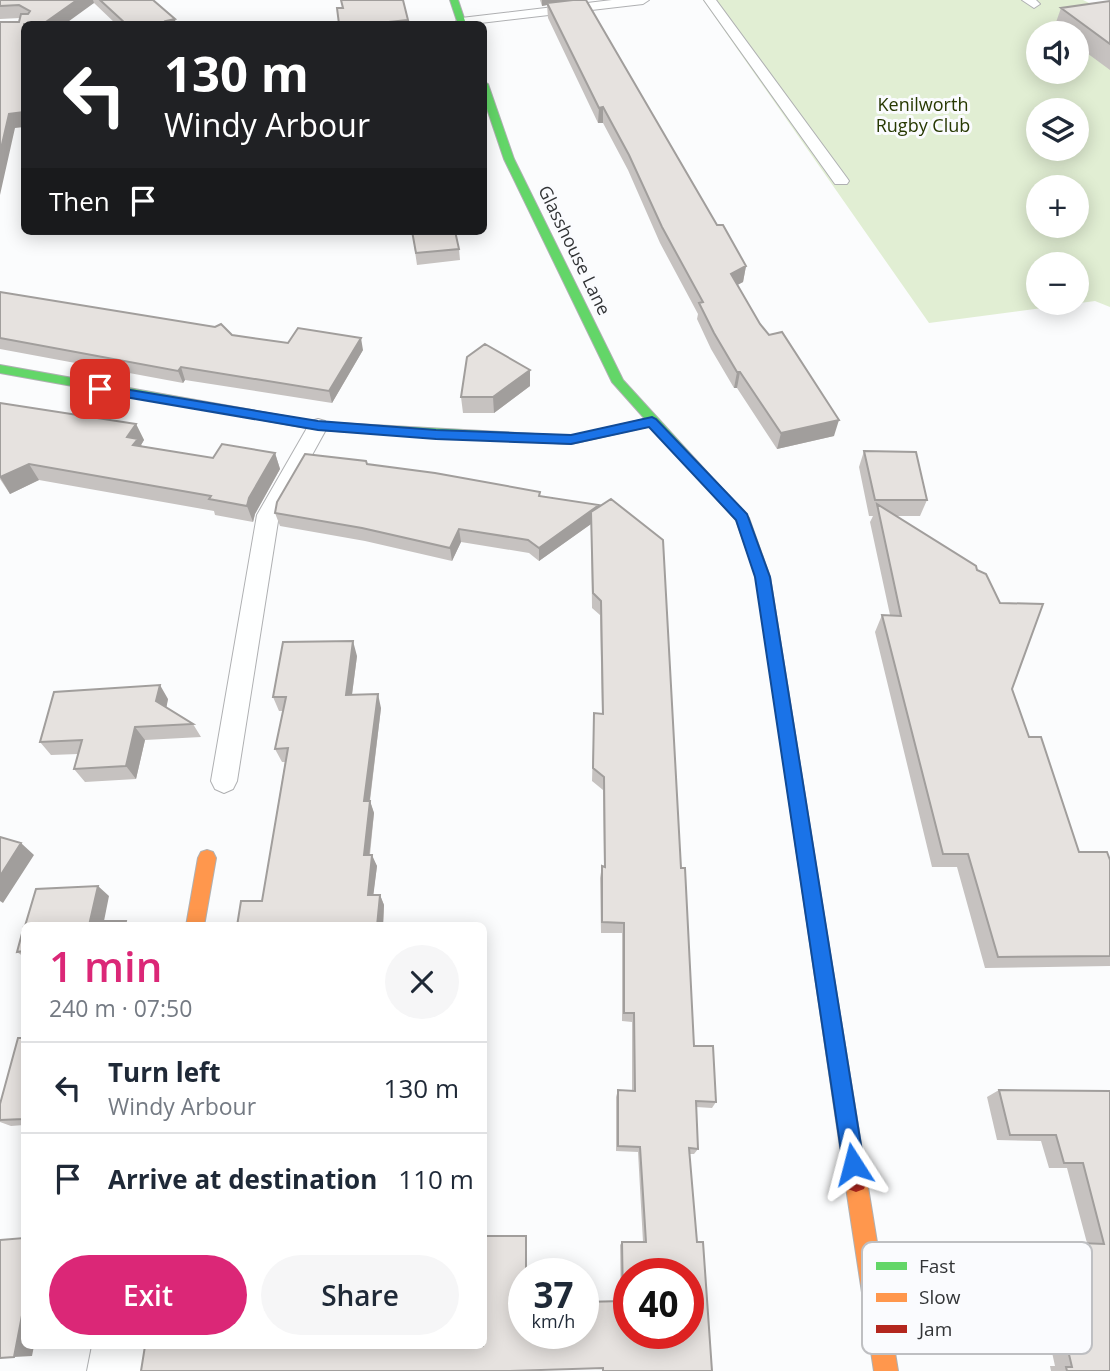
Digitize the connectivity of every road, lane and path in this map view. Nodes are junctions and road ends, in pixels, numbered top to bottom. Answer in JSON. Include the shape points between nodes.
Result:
{"nodes":[{"id":1,"x":454,"y":0,"type":"edge"},
{"id":2,"x":643,"y":0,"type":"edge"},
{"id":3,"x":710,"y":0,"type":"edge"},
{"id":4,"x":461,"y":21,"type":"edge"},
{"id":5,"x":478,"y":21,"type":"edge"},
{"id":6,"x":487,"y":96,"type":"edge"},
{"id":7,"x":841,"y":181,"type":"dead end"},
{"id":8,"x":0,"y":369,"type":"edge"},
{"id":9,"x":652,"y":422,"type":"junction"},
{"id":10,"x":318,"y":426,"type":"junction"},
{"id":11,"x":224,"y":781,"type":"dead end"},
{"id":12,"x":207,"y":858,"type":"dead end"},
{"id":13,"x":196,"y":922,"type":"edge"},
{"id":14,"x":866,"y":1242,"type":"edge"},
{"id":15,"x":120,"y":1349,"type":"edge"},
{"id":16,"x":116,"y":1371,"type":"edge"}],
"edges":[{"from":1,"to":4,"type":"street"},
{"from":2,"to":5,"type":"lane"},
{"from":3,"to":7,"type":"lane"},
{"from":6,"to":9,"type":"street","name":"Glasshouse Lane","via":[[509,159],[618,382]]},
{"from":8,"to":10,"type":"street"},
{"from":9,"to":10,"type":"street","via":[[571,440]]},
{"from":9,"to":14,"type":"street","name":"Glasshouse Lane","via":[[742,518],[763,577]]},
{"from":10,"to":11,"type":"lane","via":[[268,515]]},
{"from":12,"to":13,"type":"street"},
{"from":15,"to":16,"type":"street"}]}
